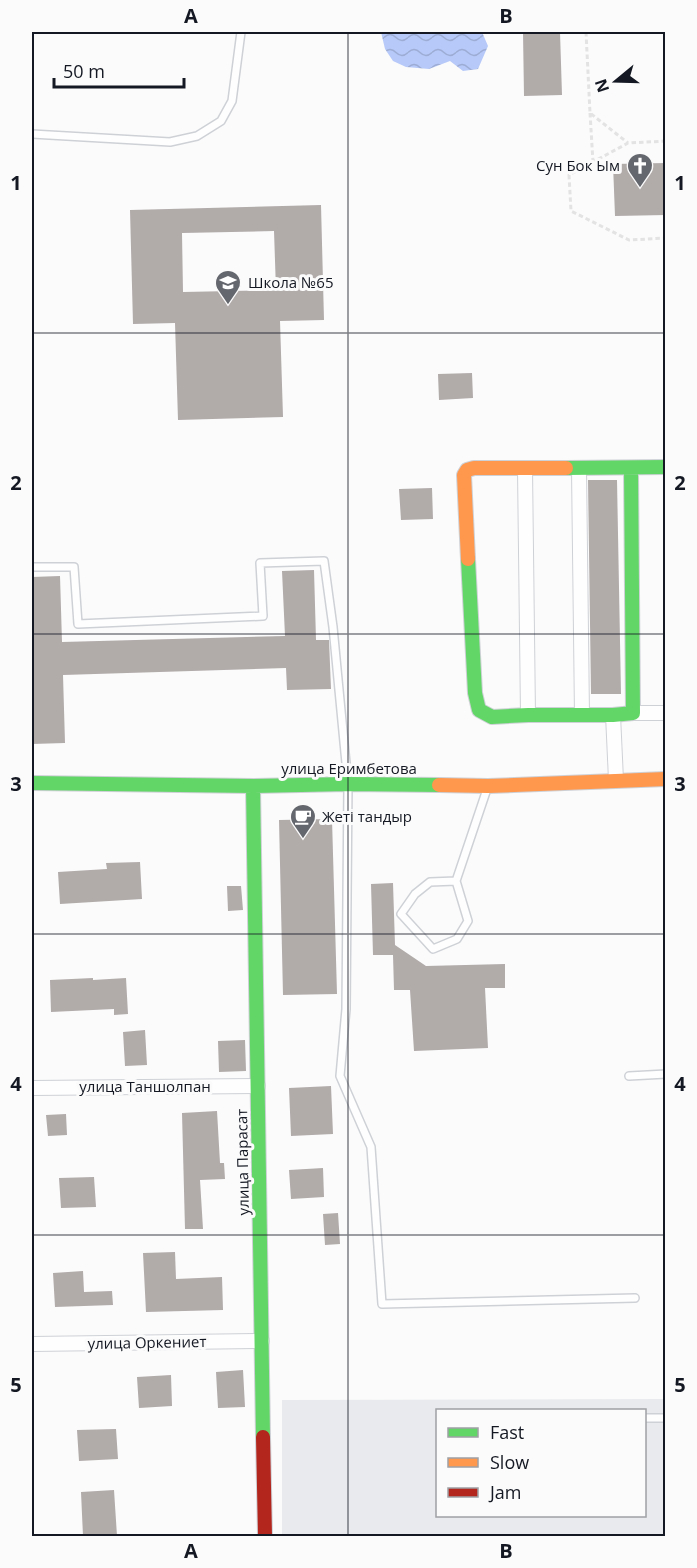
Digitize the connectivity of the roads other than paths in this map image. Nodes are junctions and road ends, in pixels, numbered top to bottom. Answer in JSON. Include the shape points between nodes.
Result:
{"nodes":[{"id":1,"x":241,"y":32,"type":"edge"},
{"id":2,"x":32,"y":134,"type":"edge"},
{"id":3,"x":666,"y":467,"type":"edge"},
{"id":4,"x":579,"y":469,"type":"junction"},
{"id":5,"x":631,"y":469,"type":"junction"},
{"id":6,"x":525,"y":470,"type":"junction"},
{"id":7,"x":32,"y":567,"type":"edge"},
{"id":8,"x":633,"y":713,"type":"junction"},
{"id":9,"x":666,"y":713,"type":"edge"},
{"id":10,"x":528,"y":715,"type":"junction"},
{"id":11,"x":582,"y":715,"type":"junction"},
{"id":12,"x":613,"y":715,"type":"junction"},
{"id":13,"x":666,"y":779,"type":"edge"},
{"id":14,"x":616,"y":780,"type":"junction"},
{"id":15,"x":32,"y":783,"type":"edge"},
{"id":16,"x":348,"y":784,"type":"junction"},
{"id":17,"x":253,"y":786,"type":"junction"},
{"id":18,"x":488,"y":786,"type":"junction"},
{"id":19,"x":456,"y":881,"type":"junction"},
{"id":20,"x":666,"y":1074,"type":"edge"},
{"id":21,"x":629,"y":1076,"type":"dead end"},
{"id":22,"x":258,"y":1086,"type":"junction"},
{"id":23,"x":32,"y":1088,"type":"edge"},
{"id":24,"x":635,"y":1298,"type":"dead end"},
{"id":25,"x":262,"y":1341,"type":"junction"},
{"id":26,"x":32,"y":1344,"type":"edge"},
{"id":27,"x":646,"y":1418,"type":"edge"},
{"id":28,"x":666,"y":1418,"type":"edge"},
{"id":29,"x":265,"y":1536,"type":"edge"}],
"edges":[{"from":1,"to":2,"type":"lane","via":[[232,101],[221,121],[197,136],[170,142]]},
{"from":3,"to":5,"type":"street"},
{"from":4,"to":5,"type":"street"},
{"from":4,"to":6,"type":"street"},
{"from":4,"to":11,"type":"street"},
{"from":5,"to":8,"type":"street"},
{"from":6,"to":10,"type":"street"},
{"from":6,"to":10,"type":"street","via":[[474,468],[464,475],[479,710],[492,717]]},
{"from":7,"to":16,"type":"lane","via":[[74,567],[78,624],[263,616],[260,563],[324,561]]},
{"from":8,"to":9,"type":"street"},
{"from":8,"to":12,"type":"street"},
{"from":10,"to":11,"type":"street"},
{"from":11,"to":12,"type":"street"},
{"from":12,"to":14,"type":"street"},
{"from":13,"to":14,"type":"street","name":"улица Еримбетова"},
{"from":14,"to":18,"type":"street","name":"улица Еримбетова"},
{"from":15,"to":17,"type":"street","name":"улица Еримбетова"},
{"from":16,"to":17,"type":"street","name":"улица Еримбетова"},
{"from":16,"to":18,"type":"street","name":"улица Еримбетова"},
{"from":16,"to":24,"type":"lane","via":[[346,1008],[340,1076],[371,1147],[382,1304]]},
{"from":17,"to":22,"type":"street","name":"улица Парасат"},
{"from":18,"to":19,"type":"lane"},
{"from":19,"to":19,"type":"lane","via":[[468,921],[457,939],[433,949],[401,914],[415,894],[430,882]]},
{"from":20,"to":21,"type":"lane"},
{"from":22,"to":23,"type":"street","name":"улица Таншолпан"},
{"from":22,"to":25,"type":"street","name":"улица Парасат"},
{"from":25,"to":26,"type":"street","name":"улица Оркениет"},
{"from":25,"to":29,"type":"street","name":"улица Парасат"},
{"from":27,"to":28,"type":"lane"}]}
